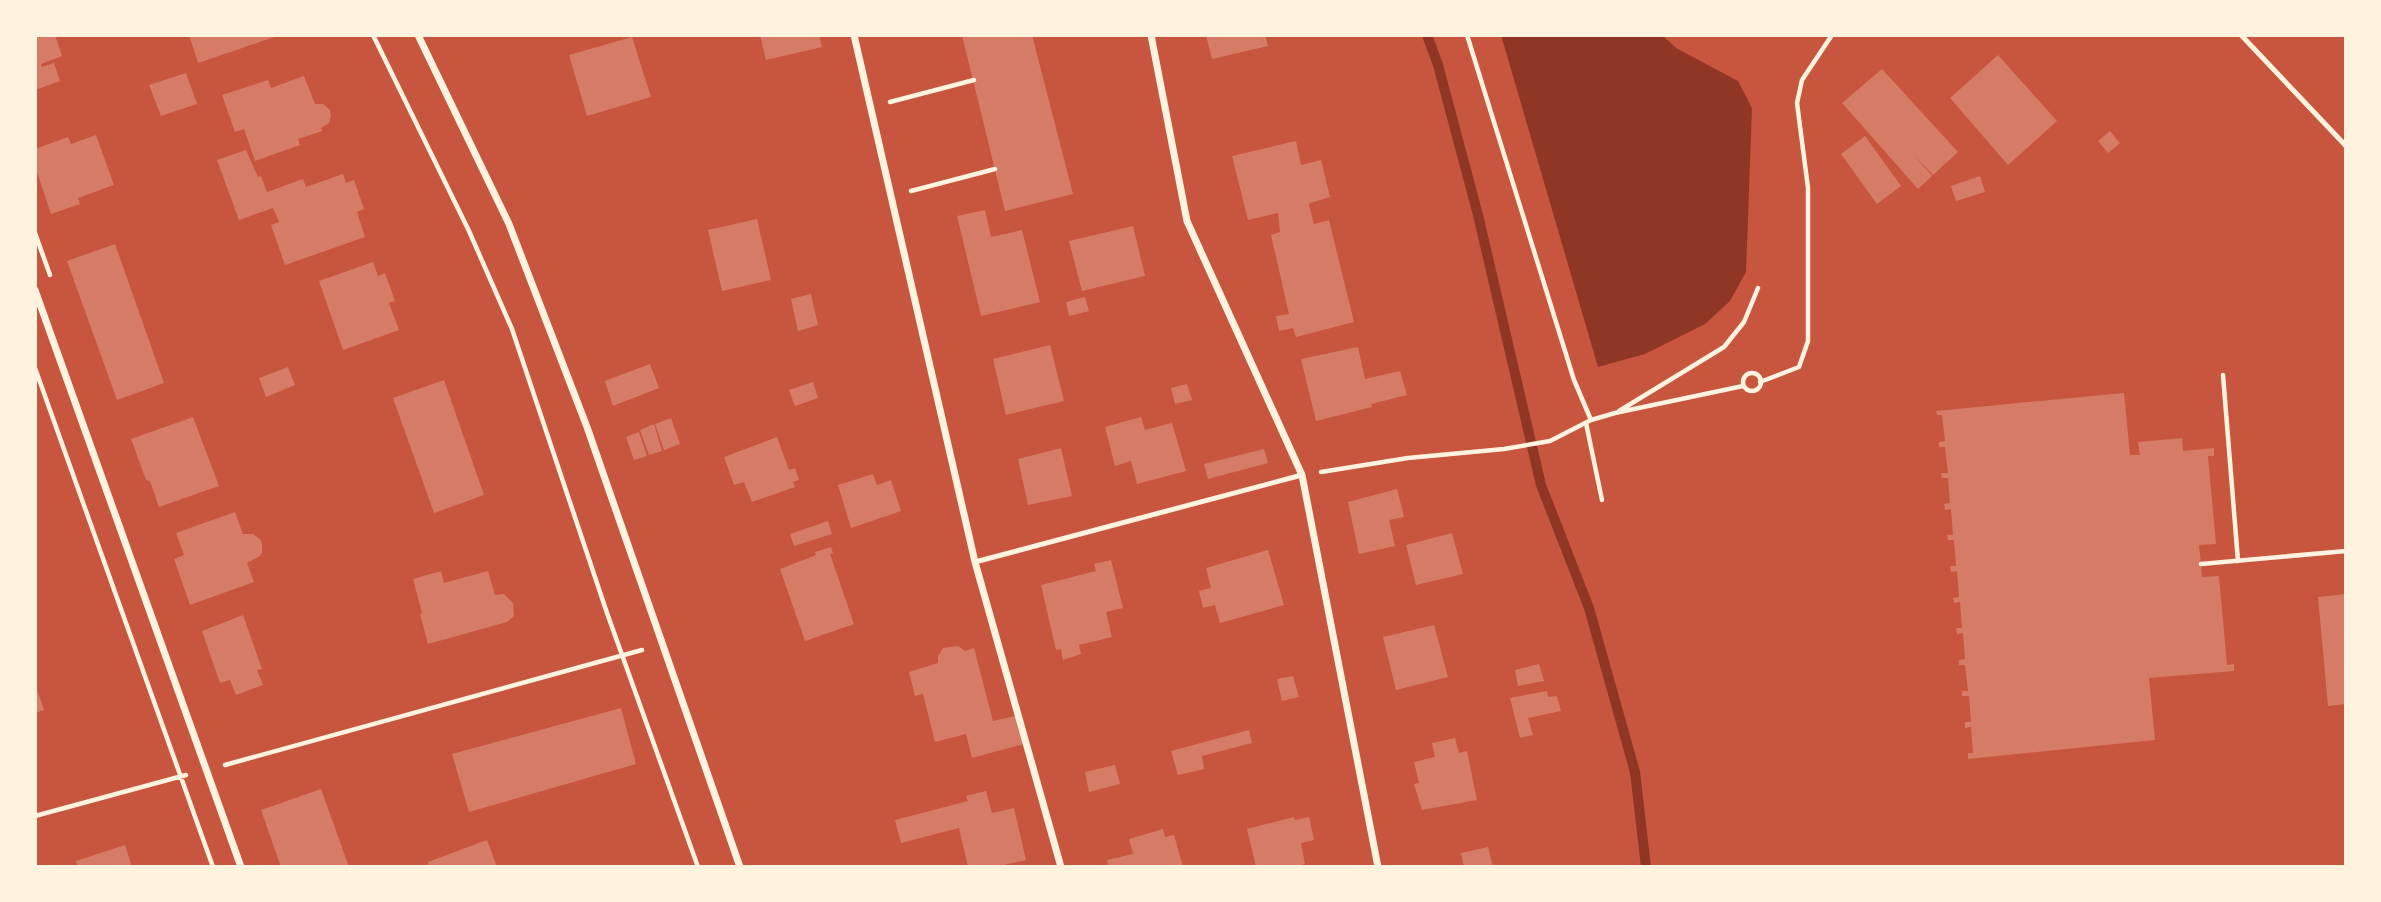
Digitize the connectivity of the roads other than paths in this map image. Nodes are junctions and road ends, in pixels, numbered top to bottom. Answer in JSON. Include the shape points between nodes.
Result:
{"nodes":[{"id":1,"x":418,"y":35,"type":"edge"},
{"id":2,"x":854,"y":35,"type":"edge"},
{"id":3,"x":1151,"y":35,"type":"edge"},
{"id":4,"x":2241,"y":35,"type":"edge"},
{"id":5,"x":2346,"y":146,"type":"edge"},
{"id":6,"x":35,"y":290,"type":"edge"},
{"id":7,"x":1302,"y":475,"type":"junction"},
{"id":8,"x":975,"y":562,"type":"junction"},
{"id":9,"x":241,"y":867,"type":"edge"},
{"id":10,"x":740,"y":867,"type":"edge"},
{"id":11,"x":1060,"y":867,"type":"edge"},
{"id":12,"x":1378,"y":867,"type":"edge"}],
"edges":[{"from":1,"to":10,"type":"street","via":[[509,224],[587,427]]},
{"from":2,"to":8,"type":"street"},
{"from":3,"to":7,"type":"street","via":[[1187,220]]},
{"from":4,"to":5,"type":"lane"},
{"from":6,"to":9,"type":"street"},
{"from":7,"to":8,"type":"lane"},
{"from":7,"to":12,"type":"street"},
{"from":8,"to":11,"type":"street"}]}
